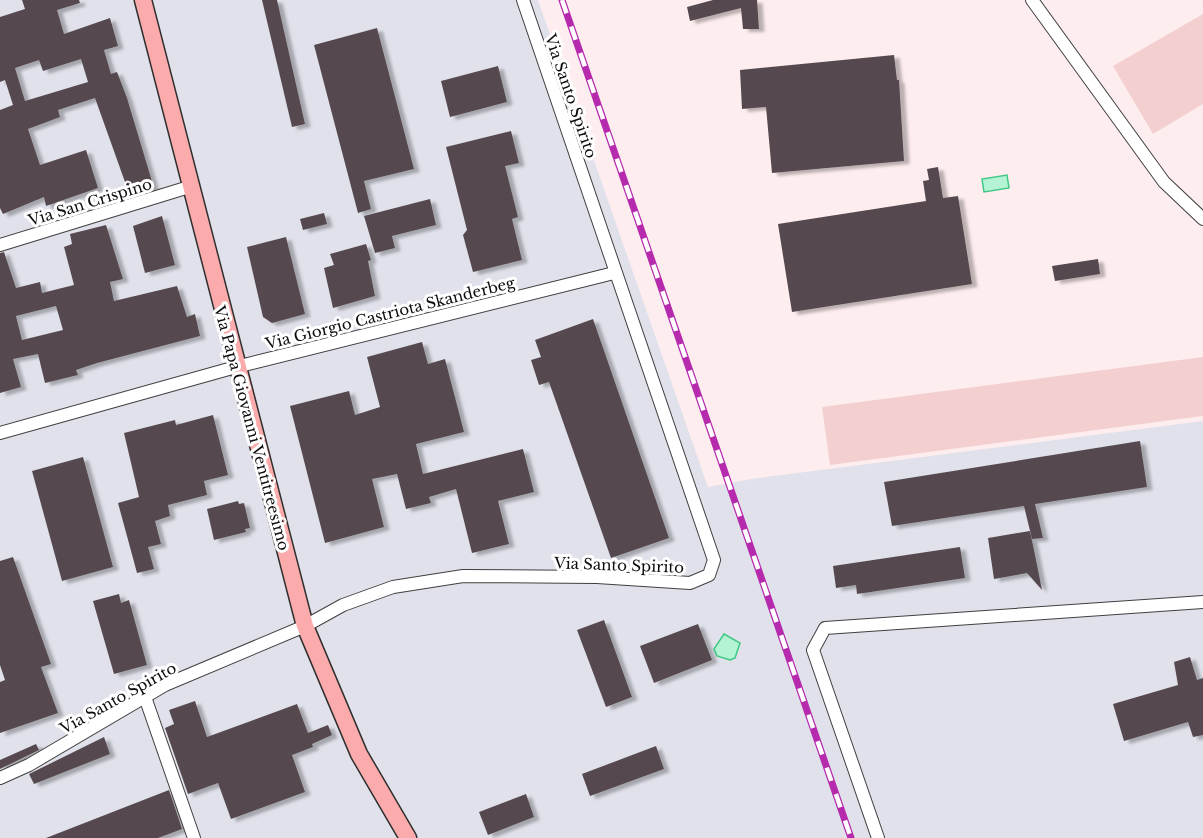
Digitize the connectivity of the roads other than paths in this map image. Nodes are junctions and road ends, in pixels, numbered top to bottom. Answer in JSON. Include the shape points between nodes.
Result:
{"nodes":[{"id":1,"x":143,"y":0,"type":"edge"},
{"id":2,"x":523,"y":0,"type":"edge"},
{"id":3,"x":1032,"y":0,"type":"edge"},
{"id":4,"x":189,"y":187,"type":"junction"},
{"id":5,"x":1203,"y":219,"type":"edge"},
{"id":6,"x":0,"y":245,"type":"edge"},
{"id":7,"x":614,"y":273,"type":"junction"},
{"id":8,"x":236,"y":367,"type":"junction"},
{"id":9,"x":0,"y":433,"type":"edge"},
{"id":10,"x":1203,"y":602,"type":"edge"},
{"id":11,"x":305,"y":626,"type":"junction"},
{"id":12,"x":145,"y":697,"type":"junction"},
{"id":13,"x":0,"y":778,"type":"edge"},
{"id":14,"x":194,"y":838,"type":"edge"},
{"id":15,"x":408,"y":838,"type":"edge"},
{"id":16,"x":878,"y":838,"type":"edge"}],
"edges":[{"from":1,"to":4,"type":"street","name":"Via Papa Giovanni Ventitreesimo"},
{"from":2,"to":7,"type":"street","name":"Via Santo Spirito"},
{"from":3,"to":5,"type":"street","via":[[1164,182]]},
{"from":4,"to":6,"type":"street","name":"Via San Crispino"},
{"from":4,"to":8,"type":"street","name":"Via Papa Giovanni Ventitreesimo"},
{"from":7,"to":8,"type":"street","name":"Via Giorgio Castriota Skanderbeg"},
{"from":7,"to":11,"type":"street","name":"Via Santo Spirito","via":[[714,560],[709,575],[690,583],[597,577],[464,576],[393,587],[343,605]]},
{"from":8,"to":9,"type":"street","name":"Via Giorgio Castriota Skanderbeg"},
{"from":8,"to":11,"type":"street","name":"Via Papa Giovanni Ventitreesimo"},
{"from":10,"to":16,"type":"street","via":[[825,628],[813,650]]},
{"from":11,"to":12,"type":"street","name":"Via Santo Spirito"},
{"from":11,"to":15,"type":"street","name":"Via Papa Giovanni Ventitreesimo","via":[[359,753]]},
{"from":12,"to":13,"type":"street","name":"Via Santo Spirito"},
{"from":12,"to":14,"type":"street"}]}
